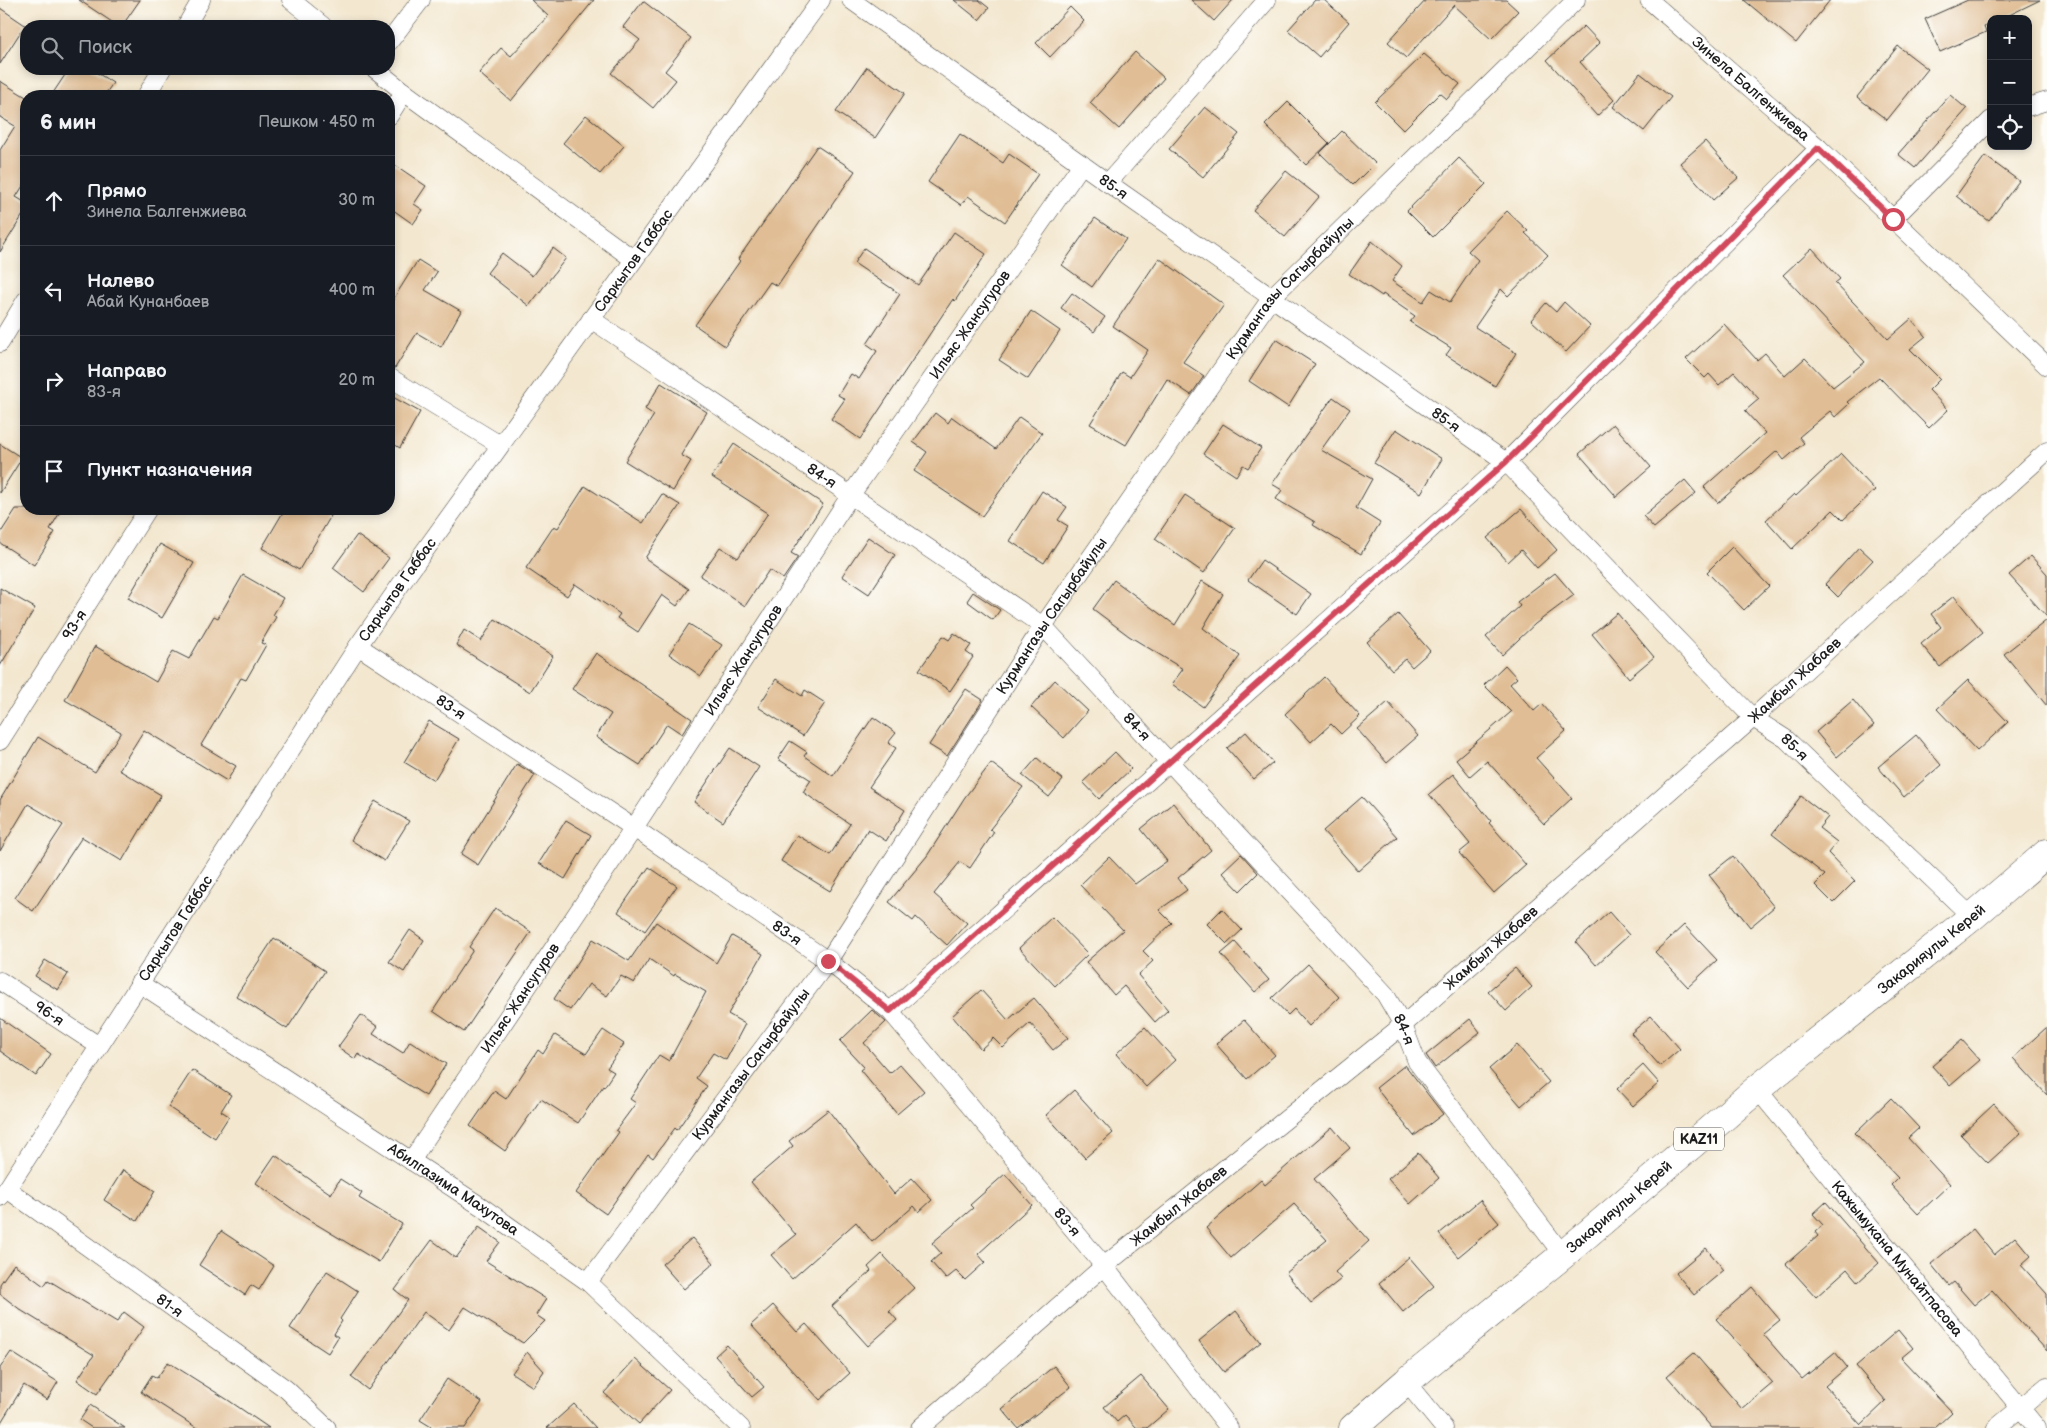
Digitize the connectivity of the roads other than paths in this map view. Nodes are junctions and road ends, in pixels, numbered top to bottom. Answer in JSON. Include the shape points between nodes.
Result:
{"nodes":[{"id":1,"x":201,"y":0,"type":"edge"},
{"id":2,"x":291,"y":0,"type":"edge"},
{"id":3,"x":421,"y":0,"type":"edge"},
{"id":4,"x":821,"y":0,"type":"edge"},
{"id":5,"x":851,"y":0,"type":"edge"},
{"id":6,"x":1267,"y":0,"type":"edge"},
{"id":7,"x":1576,"y":0,"type":"edge"},
{"id":8,"x":1649,"y":0,"type":"edge"},
{"id":9,"x":189,"y":20,"type":"edge"},
{"id":10,"x":316,"y":20,"type":"edge"},
{"id":11,"x":395,"y":34,"type":"edge"},
{"id":12,"x":158,"y":75,"type":"edge"},
{"id":13,"x":383,"y":75,"type":"edge"},
{"id":14,"x":150,"y":90,"type":"edge"},
{"id":15,"x":404,"y":92,"type":"junction"},
{"id":16,"x":2047,"y":101,"type":"edge"},
{"id":17,"x":395,"y":106,"type":"edge"},
{"id":18,"x":2032,"y":106,"type":"edge"},
{"id":19,"x":1987,"y":124,"type":"edge"},
{"id":20,"x":1818,"y":148,"type":"junction"},
{"id":21,"x":1082,"y":164,"type":"junction"},
{"id":22,"x":1108,"y":183,"type":"junction"},
{"id":23,"x":1893,"y":219,"type":"junction"},
{"id":24,"x":634,"y":259,"type":"junction"},
{"id":25,"x":1272,"y":297,"type":"junction"},
{"id":26,"x":20,"y":310,"type":"edge"},
{"id":27,"x":591,"y":319,"type":"junction"},
{"id":28,"x":0,"y":343,"type":"edge"},
{"id":29,"x":2047,"y":366,"type":"edge"},
{"id":30,"x":395,"y":381,"type":"edge"},
{"id":31,"x":500,"y":445,"type":"junction"},
{"id":32,"x":2047,"y":451,"type":"edge"},
{"id":33,"x":1506,"y":462,"type":"junction"},
{"id":34,"x":850,"y":496,"type":"junction"},
{"id":35,"x":144,"y":515,"type":"edge"},
{"id":36,"x":1043,"y":626,"type":"junction"},
{"id":37,"x":358,"y":646,"type":"junction"},
{"id":38,"x":1753,"y":718,"type":"junction"},
{"id":39,"x":0,"y":741,"type":"edge"},
{"id":40,"x":1168,"y":763,"type":"junction"},
{"id":41,"x":634,"y":828,"type":"junction"},
{"id":42,"x":2047,"y":853,"type":"edge"},
{"id":43,"x":1972,"y":917,"type":"junction"},
{"id":44,"x":828,"y":961,"type":"junction"},
{"id":45,"x":0,"y":981,"type":"edge"},
{"id":46,"x":139,"y":983,"type":"junction"},
{"id":47,"x":890,"y":1011,"type":"junction"},
{"id":48,"x":1403,"y":1025,"type":"junction"},
{"id":49,"x":99,"y":1046,"type":"junction"},
{"id":50,"x":1758,"y":1089,"type":"junction"},
{"id":51,"x":411,"y":1161,"type":"junction"},
{"id":52,"x":4,"y":1193,"type":"edge"},
{"id":53,"x":1562,"y":1255,"type":"junction"},
{"id":54,"x":1104,"y":1266,"type":"junction"},
{"id":55,"x":588,"y":1282,"type":"junction"},
{"id":56,"x":1406,"y":1382,"type":"junction"},
{"id":57,"x":2047,"y":1386,"type":"edge"},
{"id":58,"x":2020,"y":1408,"type":"junction"},
{"id":59,"x":327,"y":1428,"type":"edge"},
{"id":60,"x":741,"y":1428,"type":"edge"},
{"id":61,"x":920,"y":1428,"type":"edge"},
{"id":62,"x":1229,"y":1428,"type":"edge"},
{"id":63,"x":1353,"y":1428,"type":"edge"},
{"id":64,"x":1444,"y":1428,"type":"edge"},
{"id":65,"x":1996,"y":1428,"type":"edge"},
{"id":66,"x":2037,"y":1428,"type":"edge"}],
"edges":[{"from":1,"to":9,"type":"street"},
{"from":2,"to":10,"type":"street"},
{"from":3,"to":11,"type":"street"},
{"from":4,"to":24,"type":"street","name":"Саркытов Габбас"},
{"from":5,"to":21,"type":"street","name":"85-я"},
{"from":6,"to":22,"type":"street"},
{"from":7,"to":25,"type":"street","name":"Курмангазы Сагырбайулы"},
{"from":8,"to":20,"type":"street","name":"Зинела Балгенжиева"},
{"from":12,"to":14,"type":"street"},
{"from":13,"to":15,"type":"street"},
{"from":15,"to":17,"type":"street"},
{"from":15,"to":24,"type":"street"},
{"from":16,"to":18,"type":"street"},
{"from":19,"to":23,"type":"street"},
{"from":20,"to":23,"type":"street","name":"Зинела Балгенжиева"},
{"from":20,"to":33,"type":"street"},
{"from":21,"to":22,"type":"street","name":"85-я"},
{"from":21,"to":34,"type":"street","name":"Ильяс Жансугуров"},
{"from":22,"to":25,"type":"street","name":"85-я"},
{"from":23,"to":29,"type":"street","name":"Зинела Балгенжиева"},
{"from":24,"to":27,"type":"street","name":"Саркытов Габбас"},
{"from":25,"to":33,"type":"street","name":"85-я"},
{"from":25,"to":36,"type":"street","name":"Курмангазы Сагырбайулы"},
{"from":26,"to":28,"type":"street"},
{"from":27,"to":31,"type":"street","name":"Саркытов Габбас"},
{"from":27,"to":34,"type":"street","name":"84-я"},
{"from":30,"to":31,"type":"street"},
{"from":31,"to":37,"type":"street","name":"Саркытов Габбас"},
{"from":32,"to":38,"type":"street","name":"Жамбыл Жабаев"},
{"from":33,"to":38,"type":"street","name":"85-я"},
{"from":33,"to":40,"type":"street"},
{"from":34,"to":36,"type":"street","name":"84-я"},
{"from":34,"to":41,"type":"street","name":"Ильяс Жансугуров"},
{"from":35,"to":39,"type":"street","name":"93-я"},
{"from":36,"to":40,"type":"street","name":"84-я"},
{"from":36,"to":44,"type":"street","name":"Курмангазы Сагырбайулы"},
{"from":37,"to":41,"type":"street","name":"83-я"},
{"from":37,"to":46,"type":"street","name":"Саркытов Габбас"},
{"from":38,"to":43,"type":"street","name":"85-я","via":[[1786,739]]},
{"from":38,"to":48,"type":"street","name":"Жамбыл Жабаев"},
{"from":40,"to":47,"type":"street"},
{"from":40,"to":48,"type":"street","name":"84-я","via":[[1385,994]]},
{"from":41,"to":44,"type":"street","name":"83-я"},
{"from":41,"to":51,"type":"street","name":"Ильяс Жансугуров"},
{"from":42,"to":43,"type":"highway","name":"Закарияулы Керей","number":"KAZ11"},
{"from":43,"to":50,"type":"highway","name":"Закарияулы Керей","number":"KAZ11"},
{"from":44,"to":47,"type":"street","name":"83-я"},
{"from":44,"to":55,"type":"street","name":"Курмангазы Сагырбайулы"},
{"from":45,"to":49,"type":"street","name":"96-я"},
{"from":46,"to":49,"type":"street","name":"Саркытов Габбас"},
{"from":46,"to":51,"type":"street","name":"Абилгазима Махутова"},
{"from":47,"to":54,"type":"street","name":"83-я"},
{"from":48,"to":53,"type":"street","name":"84-я","via":[[1417,1062]]},
{"from":48,"to":54,"type":"street","name":"Жамбыл Жабаев"},
{"from":49,"to":52,"type":"street","name":"Саркытов Габбас"},
{"from":50,"to":53,"type":"highway","name":"Закарияулы Керей","number":"KAZ11"},
{"from":50,"to":58,"type":"street","name":"Кажымукана Мунайтпасова"},
{"from":51,"to":55,"type":"street","name":"Абилгазима Махутова"},
{"from":52,"to":59,"type":"street","name":"81-я","via":[[286,1389]]},
{"from":53,"to":56,"type":"highway","name":"Закарияулы Керей","number":"KAZ11"},
{"from":54,"to":61,"type":"street","name":"Жамбыл Жабаев"},
{"from":54,"to":62,"type":"street","name":"83-я"},
{"from":55,"to":60,"type":"street","name":"Абилгазима Махутова"},
{"from":56,"to":63,"type":"highway","name":"Закарияулы Керей","number":"KAZ11"},
{"from":56,"to":64,"type":"street"},
{"from":57,"to":58,"type":"street"},
{"from":58,"to":65,"type":"street"},
{"from":58,"to":66,"type":"street","name":"Кажымукана Мунайтпасова"}]}
